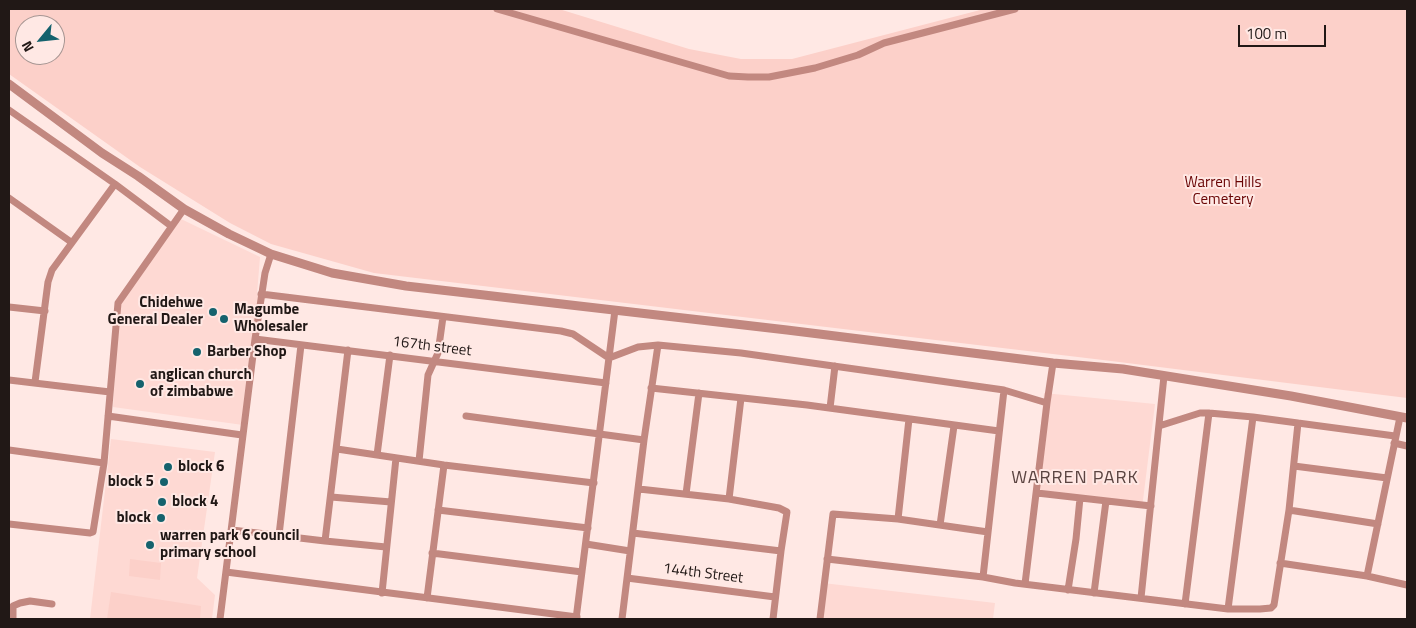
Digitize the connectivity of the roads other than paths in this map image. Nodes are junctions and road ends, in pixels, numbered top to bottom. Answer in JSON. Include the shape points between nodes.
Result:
{"nodes":[{"id":1,"x":497,"y":9,"type":"edge"},
{"id":2,"x":1015,"y":9,"type":"edge"},
{"id":3,"x":9,"y":84,"type":"edge"},
{"id":4,"x":9,"y":110,"type":"edge"},
{"id":5,"x":115,"y":184,"type":"junction"},
{"id":6,"x":9,"y":198,"type":"edge"},
{"id":7,"x":184,"y":209,"type":"junction"},
{"id":8,"x":171,"y":226,"type":"junction"},
{"id":9,"x":72,"y":242,"type":"junction"},
{"id":10,"x":271,"y":254,"type":"junction"},
{"id":11,"x":261,"y":294,"type":"junction"},
{"id":12,"x":9,"y":307,"type":"edge"},
{"id":13,"x":616,"y":310,"type":"junction"},
{"id":14,"x":45,"y":311,"type":"junction"},
{"id":15,"x":443,"y":317,"type":"junction"},
{"id":16,"x":255,"y":339,"type":"junction"},
{"id":17,"x":301,"y":345,"type":"junction"},
{"id":18,"x":658,"y":345,"type":"junction"},
{"id":19,"x":348,"y":350,"type":"junction"},
{"id":20,"x":390,"y":355,"type":"junction"},
{"id":21,"x":609,"y":358,"type":"junction"},
{"id":22,"x":434,"y":361,"type":"junction"},
{"id":23,"x":1053,"y":363,"type":"junction"},
{"id":24,"x":835,"y":366,"type":"junction"},
{"id":25,"x":1164,"y":376,"type":"junction"},
{"id":26,"x":9,"y":380,"type":"edge"},
{"id":27,"x":36,"y":382,"type":"junction"},
{"id":28,"x":606,"y":383,"type":"junction"},
{"id":29,"x":651,"y":388,"type":"junction"},
{"id":30,"x":1004,"y":390,"type":"junction"},
{"id":31,"x":110,"y":392,"type":"junction"},
{"id":32,"x":699,"y":392,"type":"junction"},
{"id":33,"x":741,"y":398,"type":"junction"},
{"id":34,"x":1047,"y":403,"type":"junction"},
{"id":35,"x":830,"y":408,"type":"junction"},
{"id":36,"x":1208,"y":412,"type":"junction"},
{"id":37,"x":108,"y":416,"type":"junction"},
{"id":38,"x":466,"y":416,"type":"dead end"},
{"id":39,"x":1253,"y":417,"type":"junction"},
{"id":40,"x":1403,"y":417,"type":"edge"},
{"id":41,"x":909,"y":419,"type":"junction"},
{"id":42,"x":1298,"y":423,"type":"junction"},
{"id":43,"x":954,"y":426,"type":"junction"},
{"id":44,"x":1159,"y":426,"type":"junction"},
{"id":45,"x":999,"y":431,"type":"junction"},
{"id":46,"x":242,"y":434,"type":"junction"},
{"id":47,"x":600,"y":434,"type":"junction"},
{"id":48,"x":644,"y":440,"type":"junction"},
{"id":49,"x":1395,"y":440,"type":"junction"},
{"id":50,"x":1407,"y":446,"type":"edge"},
{"id":51,"x":337,"y":449,"type":"junction"},
{"id":52,"x":9,"y":450,"type":"edge"},
{"id":53,"x":377,"y":455,"type":"junction"},
{"id":54,"x":396,"y":458,"type":"junction"},
{"id":55,"x":419,"y":461,"type":"junction"},
{"id":56,"x":104,"y":463,"type":"junction"},
{"id":57,"x":444,"y":465,"type":"junction"},
{"id":58,"x":1294,"y":466,"type":"junction"},
{"id":59,"x":1387,"y":478,"type":"junction"},
{"id":60,"x":594,"y":483,"type":"junction"},
{"id":61,"x":639,"y":489,"type":"junction"},
{"id":62,"x":1037,"y":493,"type":"junction"},
{"id":63,"x":686,"y":494,"type":"junction"},
{"id":64,"x":331,"y":497,"type":"junction"},
{"id":65,"x":1080,"y":498,"type":"junction"},
{"id":66,"x":729,"y":499,"type":"junction"},
{"id":67,"x":1106,"y":501,"type":"junction"},
{"id":68,"x":391,"y":502,"type":"junction"},
{"id":69,"x":1151,"y":506,"type":"junction"},
{"id":70,"x":438,"y":510,"type":"junction"},
{"id":71,"x":1289,"y":510,"type":"junction"},
{"id":72,"x":898,"y":519,"type":"junction"},
{"id":73,"x":9,"y":524,"type":"edge"},
{"id":74,"x":1378,"y":524,"type":"junction"},
{"id":75,"x":940,"y":525,"type":"junction"},
{"id":76,"x":588,"y":528,"type":"junction"},
{"id":77,"x":232,"y":530,"type":"junction"},
{"id":78,"x":988,"y":532,"type":"junction"},
{"id":79,"x":633,"y":533,"type":"junction"},
{"id":80,"x":279,"y":535,"type":"junction"},
{"id":81,"x":325,"y":541,"type":"junction"},
{"id":82,"x":586,"y":544,"type":"junction"},
{"id":83,"x":386,"y":547,"type":"junction"},
{"id":84,"x":630,"y":550,"type":"junction"},
{"id":85,"x":781,"y":551,"type":"junction"},
{"id":86,"x":432,"y":553,"type":"junction"},
{"id":87,"x":827,"y":559,"type":"junction"},
{"id":88,"x":1280,"y":563,"type":"junction"},
{"id":89,"x":226,"y":572,"type":"junction"},
{"id":90,"x":582,"y":572,"type":"junction"},
{"id":91,"x":1367,"y":576,"type":"junction"},
{"id":92,"x":627,"y":578,"type":"junction"},
{"id":93,"x":983,"y":578,"type":"junction"},
{"id":94,"x":1025,"y":584,"type":"junction"},
{"id":95,"x":1407,"y":585,"type":"edge"},
{"id":96,"x":1068,"y":590,"type":"junction"},
{"id":97,"x":382,"y":593,"type":"junction"},
{"id":98,"x":1094,"y":593,"type":"junction"},
{"id":99,"x":775,"y":597,"type":"junction"},
{"id":100,"x":427,"y":598,"type":"junction"},
{"id":101,"x":1141,"y":598,"type":"junction"},
{"id":102,"x":52,"y":604,"type":"dead end"},
{"id":103,"x":1184,"y":604,"type":"junction"},
{"id":104,"x":1228,"y":609,"type":"junction"},
{"id":105,"x":576,"y":618,"type":"edge"},
{"id":106,"x":13,"y":619,"type":"edge"},
{"id":107,"x":220,"y":619,"type":"edge"},
{"id":108,"x":622,"y":619,"type":"edge"},
{"id":109,"x":773,"y":619,"type":"edge"},
{"id":110,"x":820,"y":619,"type":"edge"}],
"edges":[{"from":1,"to":2,"type":"street","via":[[729,76],[769,77],[815,68],[884,43]]},
{"from":3,"to":7,"type":"street"},
{"from":4,"to":5,"type":"street"},
{"from":5,"to":8,"type":"street"},
{"from":5,"to":9,"type":"street"},
{"from":6,"to":9,"type":"street"},
{"from":7,"to":8,"type":"street"},
{"from":7,"to":10,"type":"street"},
{"from":8,"to":31,"type":"street","via":[[118,303]]},
{"from":9,"to":14,"type":"street","via":[[50,273]]},
{"from":10,"to":11,"type":"street"},
{"from":10,"to":13,"type":"street","via":[[381,283]]},
{"from":11,"to":15,"type":"street"},
{"from":11,"to":16,"type":"street"},
{"from":12,"to":14,"type":"street"},
{"from":13,"to":21,"type":"street"},
{"from":13,"to":23,"type":"street"},
{"from":14,"to":27,"type":"street"},
{"from":15,"to":21,"type":"street","via":[[568,333]]},
{"from":15,"to":22,"type":"street"},
{"from":16,"to":17,"type":"street","name":"167th street"},
{"from":16,"to":46,"type":"street"},
{"from":17,"to":19,"type":"street","name":"167th street"},
{"from":17,"to":80,"type":"street"},
{"from":18,"to":21,"type":"street","via":[[638,347]]},
{"from":18,"to":24,"type":"street"},
{"from":18,"to":29,"type":"street"},
{"from":19,"to":20,"type":"street","name":"167th street"},
{"from":19,"to":51,"type":"street"},
{"from":20,"to":22,"type":"street","name":"167th street"},
{"from":20,"to":53,"type":"street"},
{"from":21,"to":28,"type":"street"},
{"from":22,"to":28,"type":"street","name":"167th street"},
{"from":22,"to":55,"type":"street","via":[[428,375]]},
{"from":23,"to":25,"type":"street"},
{"from":23,"to":34,"type":"street"},
{"from":24,"to":30,"type":"street"},
{"from":24,"to":35,"type":"street"},
{"from":25,"to":40,"type":"street"},
{"from":25,"to":44,"type":"street"},
{"from":26,"to":27,"type":"street"},
{"from":27,"to":31,"type":"street"},
{"from":28,"to":47,"type":"street"},
{"from":29,"to":32,"type":"street"},
{"from":29,"to":48,"type":"street"},
{"from":30,"to":34,"type":"street"},
{"from":30,"to":45,"type":"street"},
{"from":31,"to":37,"type":"street"},
{"from":32,"to":33,"type":"street"},
{"from":32,"to":63,"type":"street"},
{"from":33,"to":35,"type":"street"},
{"from":33,"to":66,"type":"street"},
{"from":34,"to":62,"type":"street"},
{"from":35,"to":41,"type":"street"},
{"from":36,"to":39,"type":"street"},
{"from":36,"to":44,"type":"street"},
{"from":36,"to":103,"type":"street"},
{"from":37,"to":46,"type":"street"},
{"from":37,"to":56,"type":"street"},
{"from":38,"to":47,"type":"street"},
{"from":39,"to":42,"type":"street"},
{"from":39,"to":104,"type":"street"},
{"from":40,"to":49,"type":"street"},
{"from":41,"to":43,"type":"street"},
{"from":41,"to":72,"type":"street"},
{"from":42,"to":49,"type":"street"},
{"from":42,"to":58,"type":"street"},
{"from":43,"to":45,"type":"street"},
{"from":43,"to":75,"type":"street"},
{"from":44,"to":69,"type":"street"},
{"from":45,"to":78,"type":"street"},
{"from":46,"to":77,"type":"street"},
{"from":47,"to":48,"type":"street"},
{"from":47,"to":60,"type":"street"},
{"from":48,"to":61,"type":"street"},
{"from":49,"to":50,"type":"street"},
{"from":49,"to":59,"type":"street"},
{"from":51,"to":53,"type":"street"},
{"from":51,"to":64,"type":"street"},
{"from":52,"to":56,"type":"street"},
{"from":53,"to":54,"type":"street"},
{"from":54,"to":55,"type":"street"},
{"from":54,"to":68,"type":"street"},
{"from":55,"to":57,"type":"street"},
{"from":56,"to":73,"type":"street","via":[[92,532]]},
{"from":57,"to":60,"type":"street"},
{"from":57,"to":70,"type":"street"},
{"from":58,"to":59,"type":"street"},
{"from":58,"to":71,"type":"street"},
{"from":59,"to":74,"type":"street"},
{"from":60,"to":76,"type":"street"},
{"from":61,"to":63,"type":"street"},
{"from":61,"to":79,"type":"street"},
{"from":62,"to":65,"type":"street"},
{"from":62,"to":94,"type":"street"},
{"from":63,"to":66,"type":"street"},
{"from":64,"to":68,"type":"street"},
{"from":64,"to":81,"type":"street"},
{"from":65,"to":67,"type":"street"},
{"from":65,"to":96,"type":"street"},
{"from":66,"to":85,"type":"street","via":[[787,512]]},
{"from":67,"to":69,"type":"street"},
{"from":67,"to":98,"type":"street"},
{"from":68,"to":83,"type":"street"},
{"from":69,"to":101,"type":"street"},
{"from":70,"to":76,"type":"street"},
{"from":70,"to":86,"type":"street"},
{"from":71,"to":74,"type":"street"},
{"from":71,"to":88,"type":"street"},
{"from":72,"to":75,"type":"street"},
{"from":72,"to":87,"type":"street","via":[[833,514]]},
{"from":74,"to":91,"type":"street"},
{"from":75,"to":78,"type":"street"},
{"from":76,"to":82,"type":"street"},
{"from":77,"to":80,"type":"street"},
{"from":77,"to":89,"type":"street"},
{"from":78,"to":93,"type":"street"},
{"from":79,"to":84,"type":"street"},
{"from":79,"to":85,"type":"street"},
{"from":80,"to":81,"type":"street"},
{"from":81,"to":83,"type":"street"},
{"from":82,"to":84,"type":"street"},
{"from":82,"to":90,"type":"street"},
{"from":83,"to":97,"type":"street"},
{"from":84,"to":92,"type":"street"},
{"from":85,"to":99,"type":"street"},
{"from":86,"to":90,"type":"street"},
{"from":86,"to":100,"type":"street"},
{"from":87,"to":93,"type":"street"},
{"from":87,"to":110,"type":"street"},
{"from":88,"to":91,"type":"street"},
{"from":88,"to":104,"type":"street","via":[[1271,608]]},
{"from":89,"to":97,"type":"street"},
{"from":89,"to":107,"type":"street"},
{"from":90,"to":105,"type":"street"},
{"from":91,"to":95,"type":"street"},
{"from":92,"to":99,"type":"street","name":"144th Street"},
{"from":92,"to":108,"type":"street"},
{"from":93,"to":94,"type":"street"},
{"from":94,"to":96,"type":"street"},
{"from":96,"to":98,"type":"street"},
{"from":97,"to":100,"type":"street"},
{"from":98,"to":101,"type":"street"},
{"from":99,"to":109,"type":"street"},
{"from":100,"to":105,"type":"street"},
{"from":101,"to":103,"type":"street"},
{"from":102,"to":106,"type":"street","via":[[20,603],[13,606]]},
{"from":103,"to":104,"type":"street"}]}
